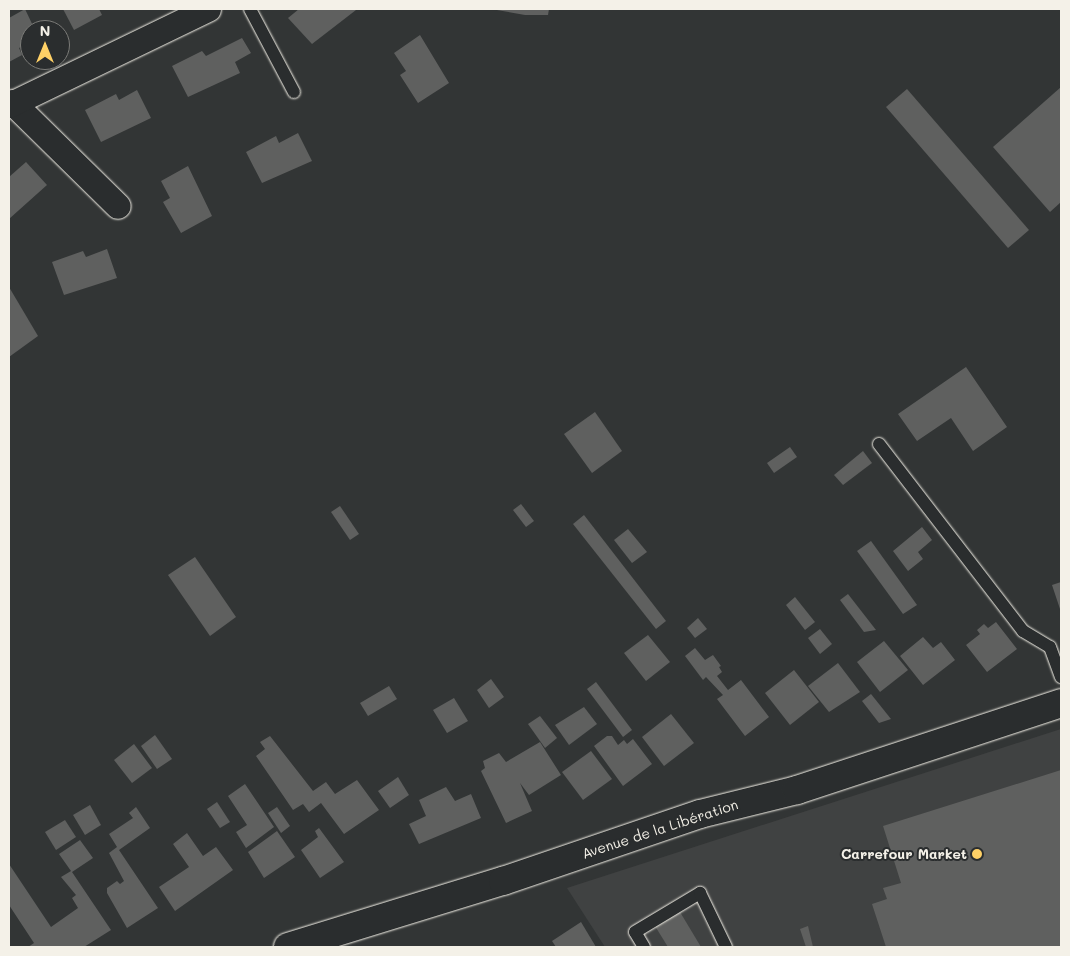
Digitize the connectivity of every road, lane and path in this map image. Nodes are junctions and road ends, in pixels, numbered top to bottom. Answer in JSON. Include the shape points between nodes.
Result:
{"nodes":[{"id":1,"x":208,"y":9,"type":"edge"},
{"id":2,"x":250,"y":9,"type":"edge"},
{"id":3,"x":294,"y":92,"type":"dead end"},
{"id":4,"x":10,"y":103,"type":"edge"},
{"id":5,"x":118,"y":206,"type":"dead end"},
{"id":6,"x":879,"y":444,"type":"dead end"},
{"id":7,"x":1061,"y":677,"type":"edge"},
{"id":8,"x":1061,"y":703,"type":"edge"},
{"id":9,"x":288,"y":947,"type":"edge"},
{"id":10,"x":644,"y":947,"type":"edge"},
{"id":11,"x":726,"y":947,"type":"edge"}],
"edges":[{"from":1,"to":4,"type":"street"},
{"from":2,"to":3,"type":"lane"},
{"from":4,"to":5,"type":"street"},
{"from":6,"to":7,"type":"lane","via":[[1023,631],[1050,648]]},
{"from":8,"to":9,"type":"street","name":"Avenue de la Libération","via":[[797,790],[700,814],[503,881]]},
{"from":10,"to":11,"type":"lane","via":[[635,932],[700,893]]}]}
